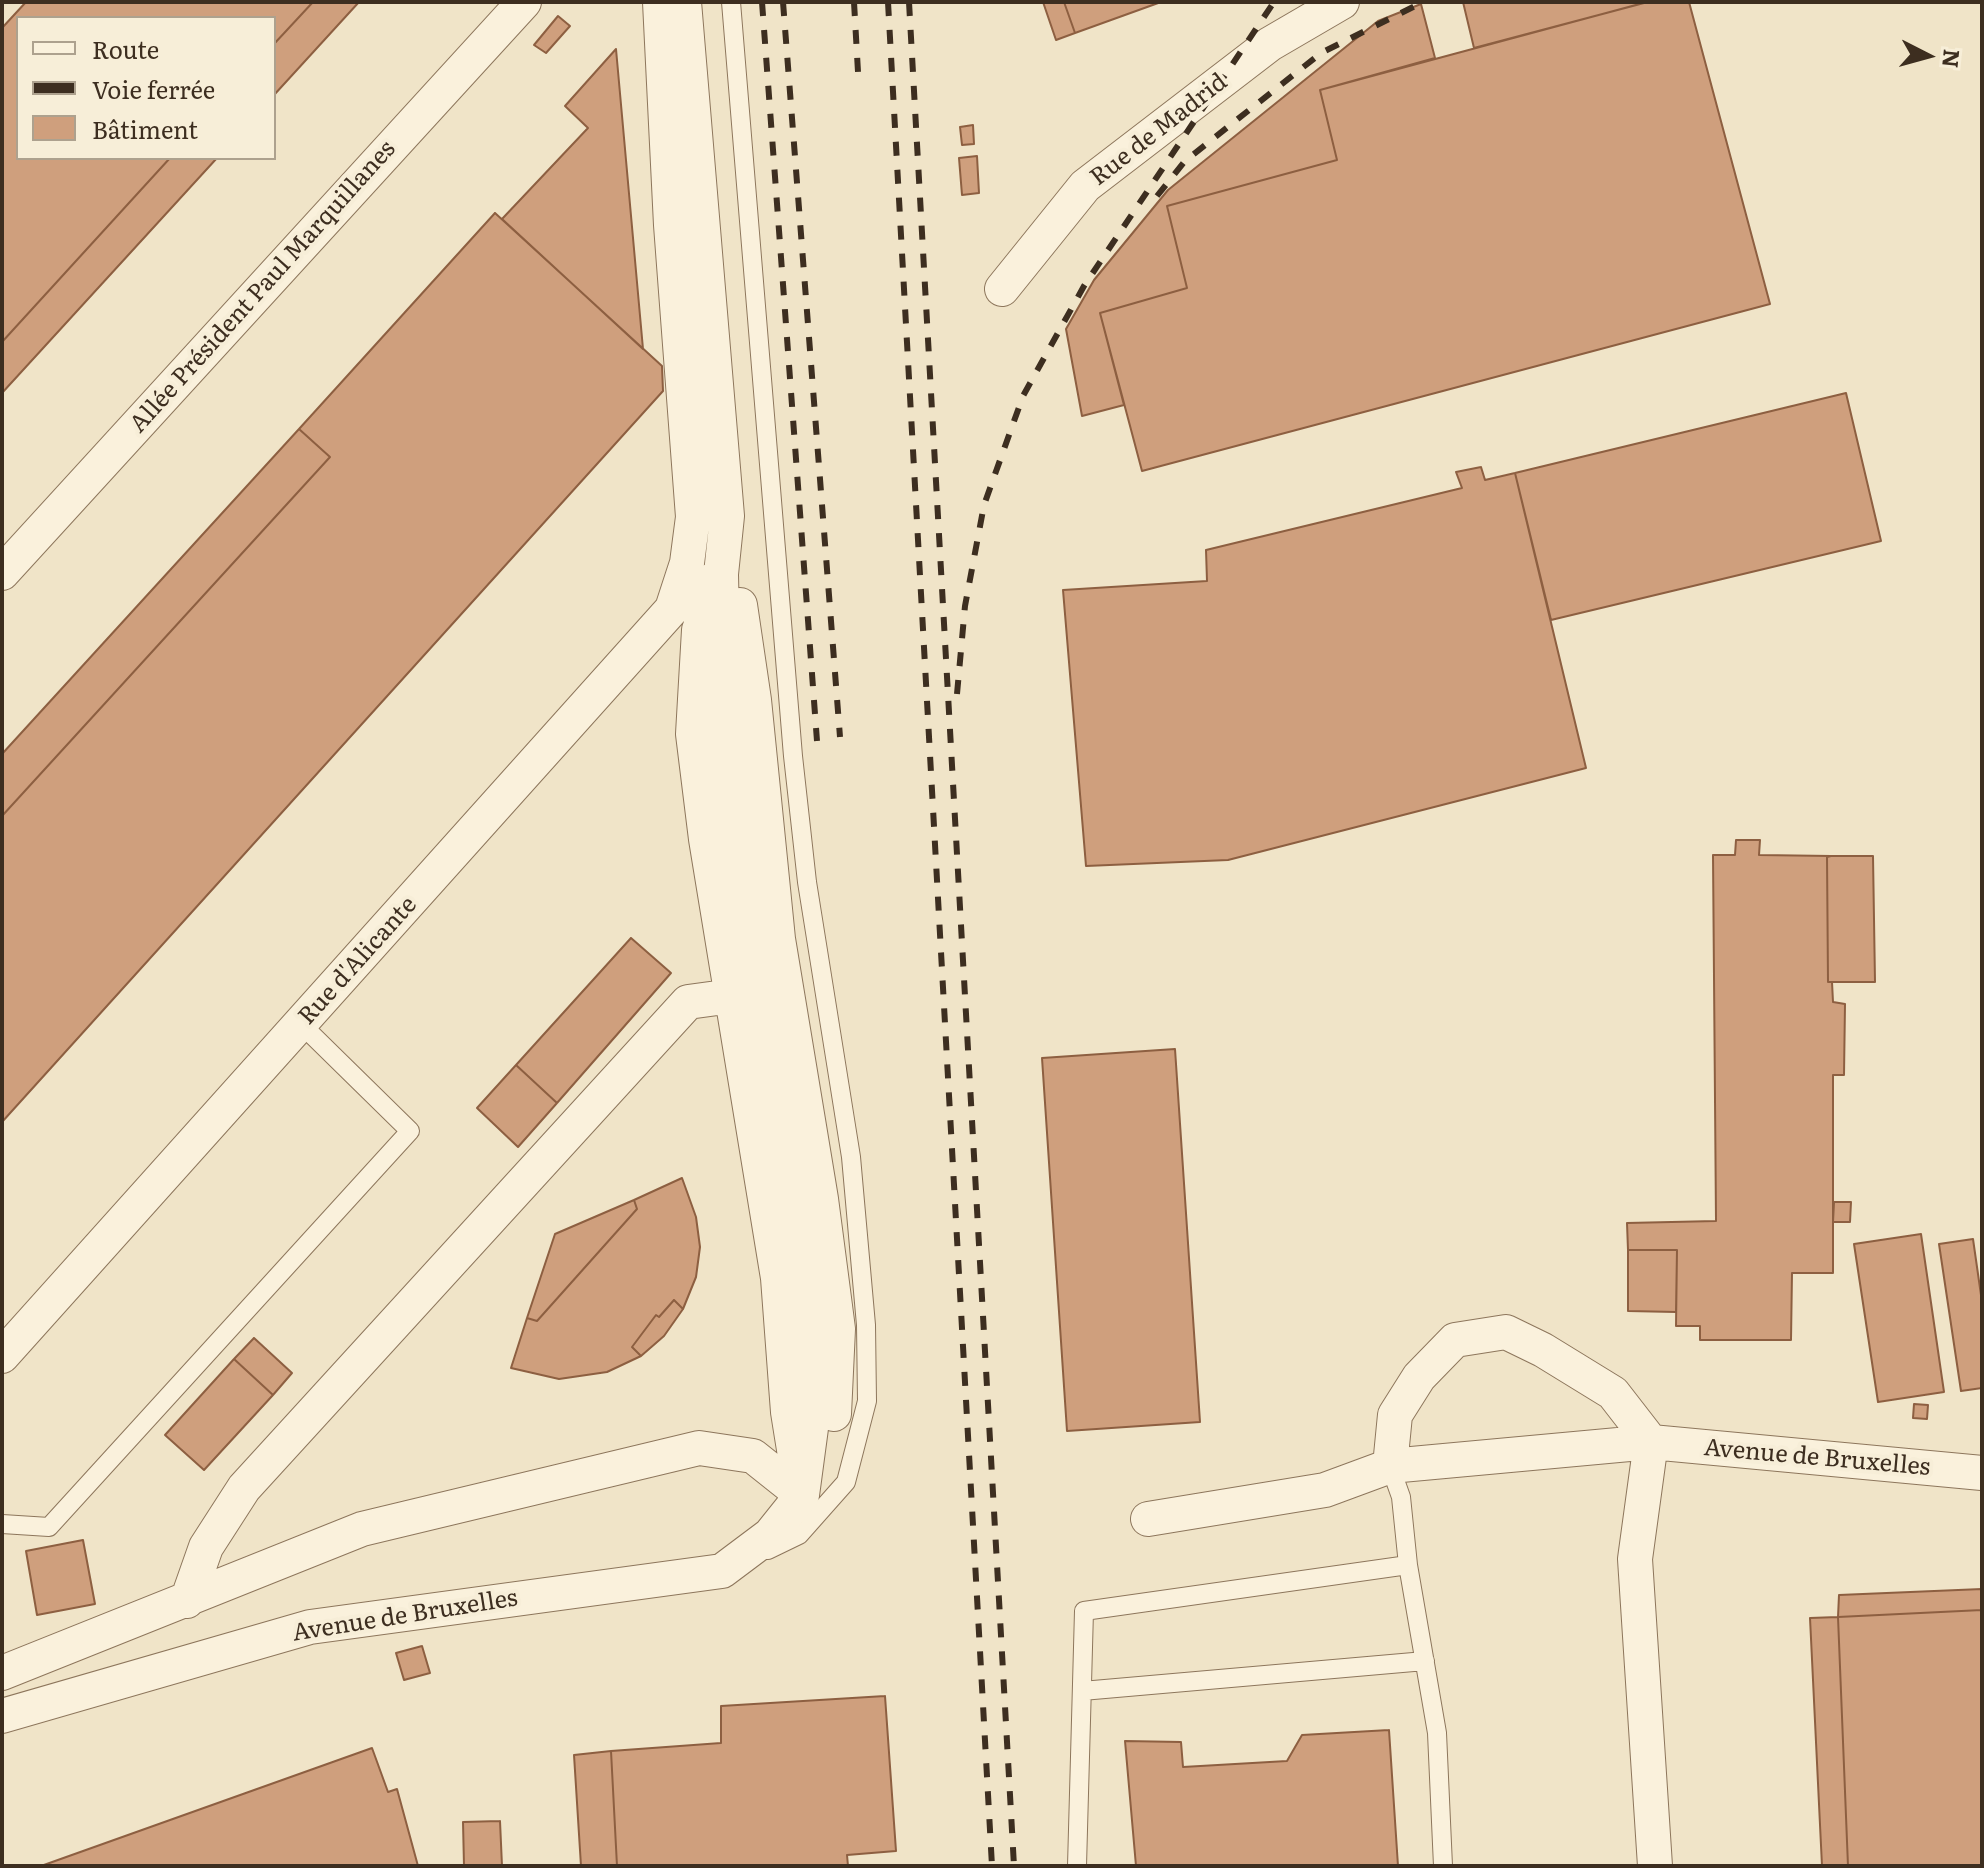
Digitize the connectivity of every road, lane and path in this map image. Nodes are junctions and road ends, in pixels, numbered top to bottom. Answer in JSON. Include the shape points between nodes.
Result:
{"nodes":[{"id":1,"x":524,"y":2,"type":"edge"},
{"id":2,"x":660,"y":2,"type":"edge"},
{"id":3,"x":684,"y":2,"type":"edge"},
{"id":4,"x":731,"y":2,"type":"edge"},
{"id":5,"x":1342,"y":2,"type":"edge"},
{"id":6,"x":1002,"y":289,"type":"dead end"},
{"id":7,"x":727,"y":516,"type":"junction"},
{"id":8,"x":2,"y":573,"type":"edge"},
{"id":9,"x":721,"y":574,"type":"junction"},
{"id":10,"x":672,"y":609,"type":"junction"},
{"id":11,"x":732,"y":996,"type":"junction"},
{"id":12,"x":301,"y":1024,"type":"junction"},
{"id":13,"x":2,"y":1356,"type":"edge"},
{"id":14,"x":1651,"y":1442,"type":"junction"},
{"id":15,"x":1390,"y":1466,"type":"junction"},
{"id":16,"x":1982,"y":1473,"type":"edge"},
{"id":17,"x":802,"y":1495,"type":"junction"},
{"id":18,"x":1148,"y":1519,"type":"dead end"},
{"id":19,"x":2,"y":1524,"type":"edge"},
{"id":20,"x":1408,"y":1565,"type":"junction"},
{"id":21,"x":722,"y":1571,"type":"junction"},
{"id":22,"x":187,"y":1601,"type":"junction"},
{"id":23,"x":1425,"y":1661,"type":"junction"},
{"id":24,"x":2,"y":1673,"type":"edge"},
{"id":25,"x":1082,"y":1691,"type":"junction"},
{"id":26,"x":2,"y":1716,"type":"edge"},
{"id":27,"x":1077,"y":1866,"type":"edge"},
{"id":28,"x":1443,"y":1866,"type":"edge"},
{"id":29,"x":1655,"y":1866,"type":"edge"}],
"edges":[{"from":1,"to":8,"type":"street","name":"Allée Président Paul Marquillanes"},
{"from":2,"to":10,"type":"street","via":[[693,517],[687,563]]},
{"from":3,"to":7,"type":"street"},
{"from":4,"to":21,"type":"lane","via":[[793,756],[807,882],[851,1157],[867,1401],[846,1482],[799,1535]]},
{"from":5,"to":6,"type":"street","name":"Rue de Madrid","via":[[1270,44],[1085,186]]},
{"from":7,"to":9,"type":"street"},
{"from":7,"to":17,"type":"street","via":[[754,700],[778,939],[838,1329],[834,1419]]},
{"from":9,"to":10,"type":"street","name":"Rue d'Alicante"},
{"from":9,"to":11,"type":"street","via":[[699,630],[693,734]]},
{"from":9,"to":17,"type":"street","via":[[724,718],[747,931],[802,1233],[815,1398]]},
{"from":10,"to":12,"type":"street","name":"Rue d'Alicante"},
{"from":11,"to":17,"type":"street","via":[[778,1278],[788,1412]]},
{"from":11,"to":22,"type":"street","via":[[688,1002],[244,1488],[206,1547]]},
{"from":12,"to":13,"type":"street","name":"Rue d'Alicante"},
{"from":12,"to":19,"type":"lane","via":[[410,1131],[49,1527]]},
{"from":14,"to":15,"type":"street","name":"Avenue de Bruxelles"},
{"from":14,"to":15,"type":"street","via":[[1613,1393],[1506,1332],[1455,1340],[1419,1377],[1395,1415]]},
{"from":14,"to":16,"type":"street","name":"Avenue de Bruxelles"},
{"from":14,"to":29,"type":"street","via":[[1635,1559]]},
{"from":15,"to":18,"type":"street","name":"Avenue de Bruxelles","via":[[1325,1490]]},
{"from":15,"to":20,"type":"lane","via":[[1401,1497]]},
{"from":17,"to":21,"type":"street","via":[[770,1535]]},
{"from":17,"to":22,"type":"street","via":[[753,1456],[699,1448],[362,1529]]},
{"from":20,"to":23,"type":"lane"},
{"from":20,"to":25,"type":"lane","via":[[1084,1611]]},
{"from":21,"to":26,"type":"street","name":"Avenue de Bruxelles","via":[[310,1627]]},
{"from":22,"to":24,"type":"street"},
{"from":23,"to":25,"type":"lane"},
{"from":23,"to":28,"type":"lane","via":[[1437,1733]]},
{"from":25,"to":27,"type":"lane"}]}
